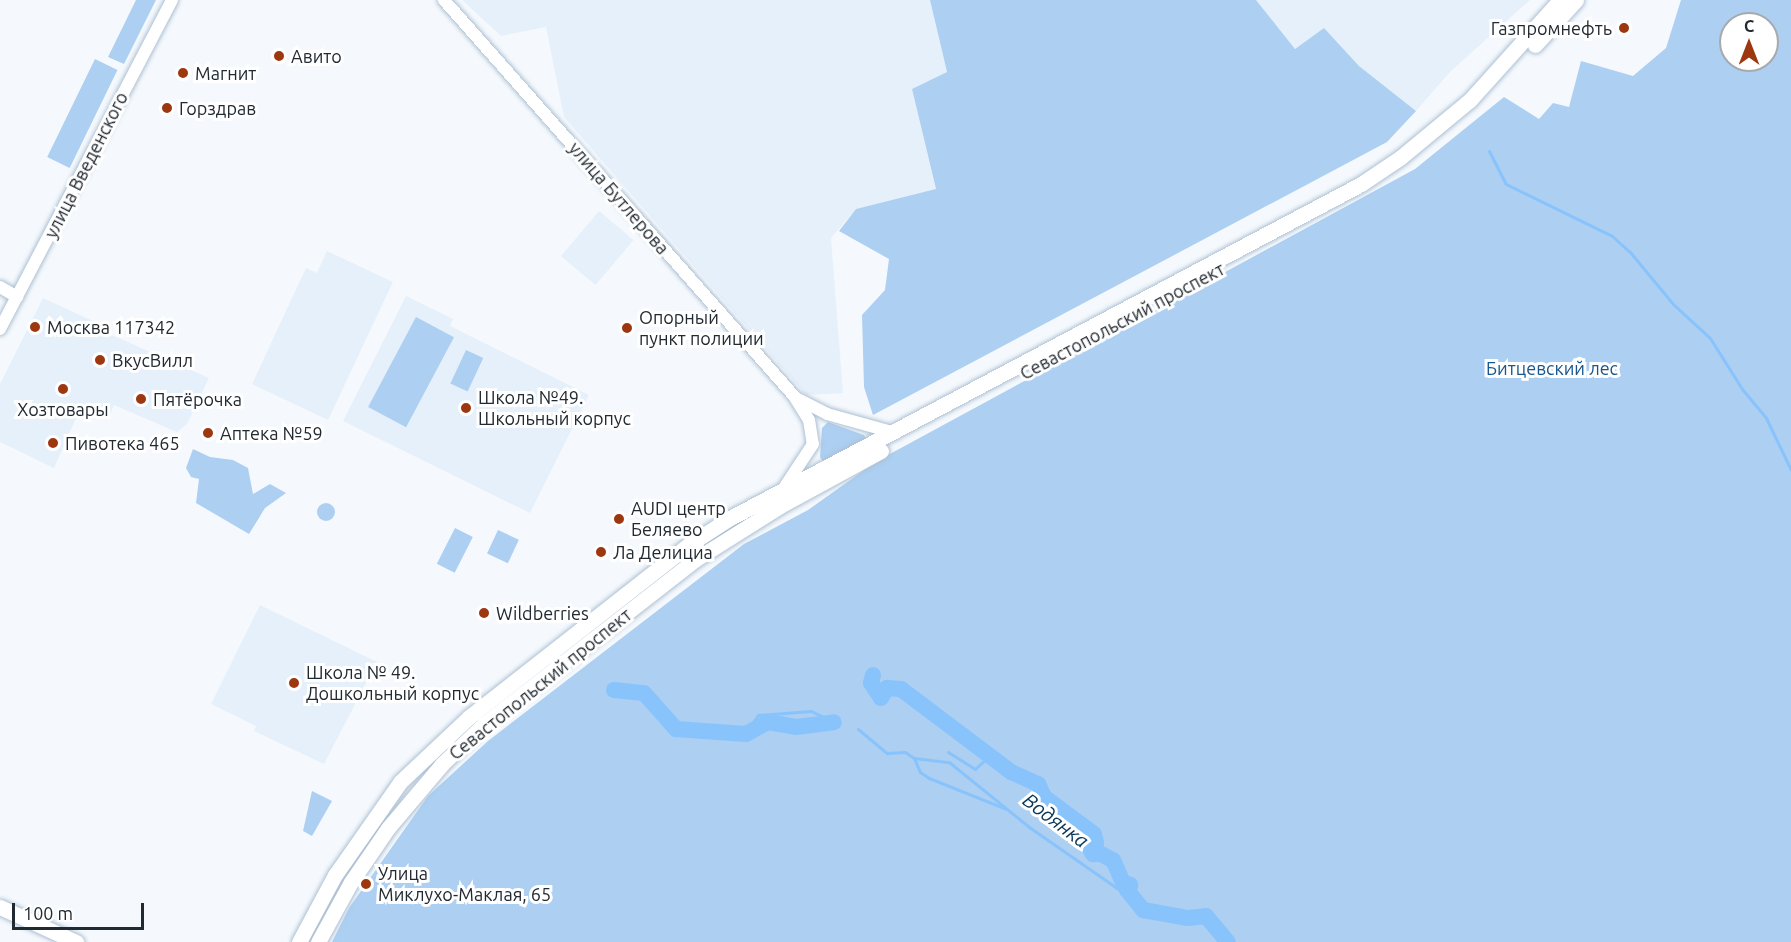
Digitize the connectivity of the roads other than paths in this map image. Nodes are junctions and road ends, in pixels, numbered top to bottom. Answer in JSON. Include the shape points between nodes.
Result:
{"nodes":[{"id":1,"x":172,"y":0,"type":"edge"},
{"id":2,"x":444,"y":0,"type":"edge"},
{"id":3,"x":1560,"y":0,"type":"edge"},
{"id":4,"x":1576,"y":0,"type":"edge"},
{"id":5,"x":0,"y":288,"type":"edge"},
{"id":6,"x":17,"y":297,"type":"junction"},
{"id":7,"x":0,"y":329,"type":"edge"},
{"id":8,"x":794,"y":396,"type":"junction"},
{"id":9,"x":895,"y":433,"type":"junction"},
{"id":10,"x":781,"y":491,"type":"junction"},
{"id":11,"x":629,"y":589,"type":"junction"},
{"id":12,"x":639,"y":603,"type":"junction"},
{"id":13,"x":0,"y":907,"type":"edge"},
{"id":14,"x":76,"y":942,"type":"edge"},
{"id":15,"x":299,"y":942,"type":"edge"},
{"id":16,"x":318,"y":942,"type":"edge"}],
"edges":[{"from":1,"to":6,"type":"street","name":"улица Введенского"},
{"from":2,"to":8,"type":"street","name":"улица Бутлерова"},
{"from":3,"to":9,"type":"main road","name":"Севастопольский проспект","via":[[1470,100],[1401,158],[1361,184]]},
{"from":4,"to":12,"type":"main road","name":"Севастопольский проспект","via":[[1476,106],[1367,188],[780,506],[696,559]]},
{"from":5,"to":6,"type":"street"},
{"from":6,"to":7,"type":"street","name":"улица Введенского"},
{"from":8,"to":9,"type":"street","name":"улица Бутлерова","via":[[827,414]]},
{"from":8,"to":10,"type":"street","name":"улица Бутлерова","via":[[809,420],[813,444],[799,470]]},
{"from":9,"to":10,"type":"main road","name":"Севастопольский проспект"},
{"from":10,"to":11,"type":"main road","name":"Севастопольский проспект","via":[[706,533]]},
{"from":11,"to":12,"type":"street","name":"Севастопольский проспект","via":[[641,591]]},
{"from":11,"to":15,"type":"main road","name":"Севастопольский проспект","via":[[469,717],[400,782],[335,875]]},
{"from":12,"to":16,"type":"main road","name":"Севастопольский проспект","via":[[484,724],[442,764],[388,828],[351,882]]},
{"from":13,"to":14,"type":"main road"}]}
